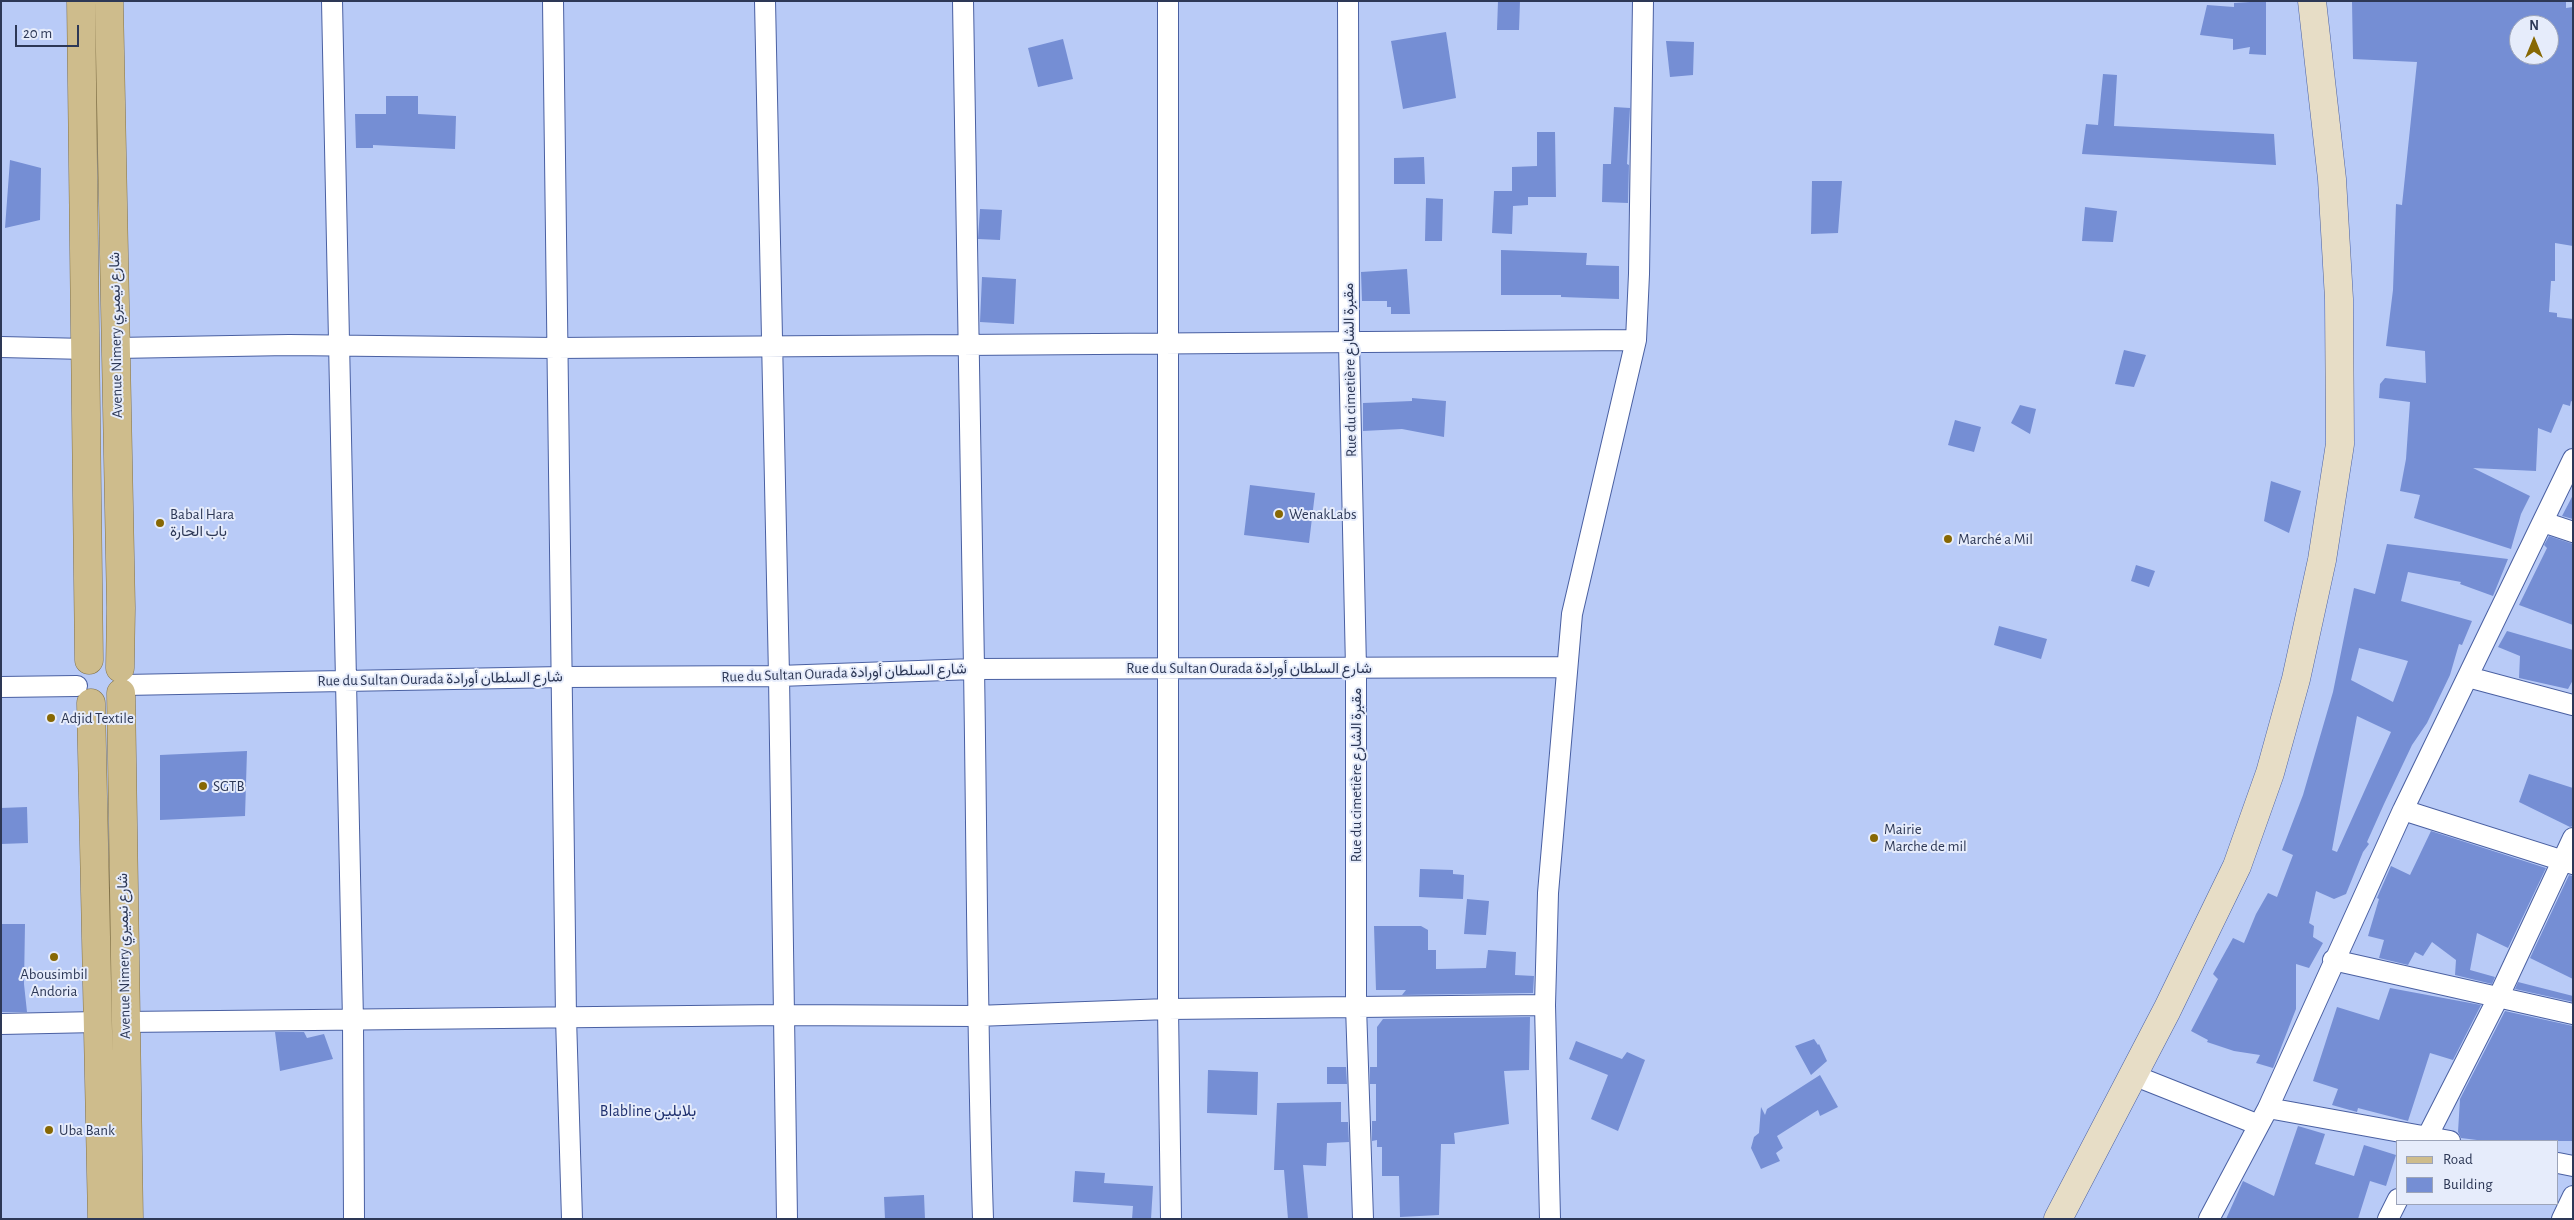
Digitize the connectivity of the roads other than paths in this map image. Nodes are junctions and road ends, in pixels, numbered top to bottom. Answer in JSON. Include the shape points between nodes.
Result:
{"nodes":[{"id":1,"x":81,"y":1,"type":"edge"},
{"id":2,"x":109,"y":1,"type":"edge"},
{"id":3,"x":332,"y":1,"type":"edge"},
{"id":4,"x":552,"y":1,"type":"edge"},
{"id":5,"x":765,"y":1,"type":"edge"},
{"id":6,"x":963,"y":1,"type":"edge"},
{"id":7,"x":1168,"y":1,"type":"edge"},
{"id":8,"x":1348,"y":1,"type":"edge"},
{"id":9,"x":1643,"y":1,"type":"edge"},
{"id":10,"x":2312,"y":1,"type":"edge"},
{"id":11,"x":1636,"y":340,"type":"junction"},
{"id":12,"x":1167,"y":343,"type":"junction"},
{"id":13,"x":1349,"y":343,"type":"junction"},
{"id":14,"x":966,"y":345,"type":"junction"},
{"id":15,"x":338,"y":346,"type":"junction"},
{"id":16,"x":771,"y":346,"type":"junction"},
{"id":17,"x":1,"y":347,"type":"edge"},
{"id":18,"x":116,"y":348,"type":"junction"},
{"id":19,"x":556,"y":348,"type":"junction"},
{"id":20,"x":86,"y":349,"type":"junction"},
{"id":21,"x":2573,"y":459,"type":"edge"},
{"id":22,"x":2543,"y":522,"type":"junction"},
{"id":23,"x":2573,"y":532,"type":"edge"},
{"id":24,"x":89,"y":660,"type":"junction"},
{"id":25,"x":1169,"y":667,"type":"junction"},
{"id":26,"x":1565,"y":667,"type":"junction"},
{"id":27,"x":1356,"y":668,"type":"junction"},
{"id":28,"x":974,"y":669,"type":"junction"},
{"id":29,"x":779,"y":676,"type":"junction"},
{"id":30,"x":563,"y":677,"type":"junction"},
{"id":31,"x":2468,"y":677,"type":"junction"},
{"id":32,"x":345,"y":681,"type":"junction"},
{"id":33,"x":122,"y":682,"type":"junction"},
{"id":34,"x":1,"y":687,"type":"edge"},
{"id":35,"x":84,"y":694,"type":"junction"},
{"id":36,"x":2573,"y":705,"type":"edge"},
{"id":37,"x":2403,"y":810,"type":"junction"},
{"id":38,"x":2573,"y":838,"type":"edge"},
{"id":39,"x":2568,"y":862,"type":"edge"},
{"id":40,"x":2333,"y":960,"type":"junction"},
{"id":41,"x":2498,"y":998,"type":"junction"},
{"id":42,"x":1546,"y":1005,"type":"junction"},
{"id":43,"x":1356,"y":1006,"type":"junction"},
{"id":44,"x":1168,"y":1009,"type":"junction"},
{"id":45,"x":2573,"y":1014,"type":"edge"},
{"id":46,"x":784,"y":1015,"type":"junction"},
{"id":47,"x":976,"y":1016,"type":"junction"},
{"id":48,"x":566,"y":1017,"type":"junction"},
{"id":49,"x":353,"y":1021,"type":"junction"},
{"id":50,"x":98,"y":1022,"type":"junction"},
{"id":51,"x":124,"y":1022,"type":"junction"},
{"id":52,"x":1,"y":1024,"type":"edge"},
{"id":53,"x":2133,"y":1075,"type":"junction"},
{"id":54,"x":2263,"y":1116,"type":"junction"},
{"id":55,"x":2426,"y":1139,"type":"edge"},
{"id":56,"x":2559,"y":1163,"type":"edge"},
{"id":57,"x":2573,"y":1166,"type":"edge"},
{"id":58,"x":2573,"y":1196,"type":"edge"},
{"id":59,"x":2396,"y":1203,"type":"edge"},
{"id":60,"x":102,"y":1219,"type":"edge"},
{"id":61,"x":129,"y":1219,"type":"edge"},
{"id":62,"x":354,"y":1219,"type":"edge"},
{"id":63,"x":572,"y":1219,"type":"edge"},
{"id":64,"x":787,"y":1219,"type":"edge"},
{"id":65,"x":983,"y":1219,"type":"edge"},
{"id":66,"x":1171,"y":1219,"type":"edge"},
{"id":67,"x":1363,"y":1219,"type":"edge"},
{"id":68,"x":1550,"y":1219,"type":"edge"},
{"id":69,"x":2058,"y":1219,"type":"edge"},
{"id":70,"x":2210,"y":1219,"type":"edge"},
{"id":71,"x":2388,"y":1219,"type":"edge"},
{"id":72,"x":2562,"y":1219,"type":"edge"}],
"edges":[{"from":1,"to":20,"type":"main road","name":"Avenue Nimery شارع نيميري"},
{"from":2,"to":18,"type":"main road","name":"Avenue Nimery شارع نيميري"},
{"from":3,"to":15,"type":"street"},
{"from":4,"to":19,"type":"street"},
{"from":5,"to":16,"type":"street"},
{"from":6,"to":14,"type":"street"},
{"from":7,"to":12,"type":"street"},
{"from":8,"to":13,"type":"street","name":"Rue du cimetière مقبرة الشارع"},
{"from":9,"to":11,"type":"street"},
{"from":10,"to":53,"type":"street","via":[[2332,179],[2339,309],[2340,444],[2322,560],[2296,679],[2256,817],[2237,866]]},
{"from":11,"to":13,"type":"street"},
{"from":11,"to":26,"type":"street","via":[[1572,614]]},
{"from":12,"to":13,"type":"street"},
{"from":12,"to":14,"type":"street"},
{"from":12,"to":25,"type":"street"},
{"from":13,"to":27,"type":"street","name":"Rue du cimetière مقبرة الشارع"},
{"from":14,"to":16,"type":"street"},
{"from":14,"to":28,"type":"street"},
{"from":15,"to":18,"type":"street"},
{"from":15,"to":19,"type":"street"},
{"from":15,"to":32,"type":"street"},
{"from":16,"to":19,"type":"street"},
{"from":16,"to":29,"type":"street"},
{"from":17,"to":20,"type":"street"},
{"from":18,"to":33,"type":"main road","name":"Avenue Nimery شارع نيميري"},
{"from":19,"to":30,"type":"street"},
{"from":20,"to":24,"type":"main road","name":"Avenue Nimery شارع نيميري"},
{"from":21,"to":22,"type":"street"},
{"from":22,"to":23,"type":"street"},
{"from":22,"to":31,"type":"street"},
{"from":24,"to":33,"type":"main road","via":[[110,659]]},
{"from":24,"to":35,"type":"main road","via":[[81,666],[77,676]]},
{"from":25,"to":27,"type":"street","name":"Rue du Sultan Ourada شارع السلطان أورادة"},
{"from":25,"to":28,"type":"street","name":"Rue du Sultan Ourada شارع السلطان أورادة"},
{"from":25,"to":44,"type":"street"},
{"from":26,"to":27,"type":"street","name":"Rue du Sultan Ourada شارع السلطان أورادة"},
{"from":26,"to":42,"type":"street","via":[[1548,893]]},
{"from":27,"to":43,"type":"street","name":"Rue du cimetière مقبرة الشارع"},
{"from":28,"to":29,"type":"street","name":"Rue du Sultan Ourada شارع السلطان أورادة"},
{"from":28,"to":47,"type":"street"},
{"from":29,"to":30,"type":"street","name":"Rue du Sultan Ourada شارع السلطان أورادة"},
{"from":29,"to":46,"type":"street"},
{"from":30,"to":32,"type":"street","name":"Rue du Sultan Ourada شارع السلطان أورادة"},
{"from":30,"to":48,"type":"street"},
{"from":31,"to":36,"type":"street"},
{"from":31,"to":37,"type":"street"},
{"from":32,"to":33,"type":"street","name":"Rue du Sultan Ourada شارع السلطان أورادة"},
{"from":32,"to":49,"type":"street"},
{"from":33,"to":35,"type":"main road","via":[[111,702],[98,704]]},
{"from":33,"to":51,"type":"main road","name":"Avenue Nimery شارع نيميري"},
{"from":34,"to":35,"type":"street"},
{"from":35,"to":50,"type":"main road","name":"Avenue Nimery شارع نيميري"},
{"from":37,"to":39,"type":"street"},
{"from":37,"to":40,"type":"street"},
{"from":38,"to":39,"type":"street"},
{"from":39,"to":41,"type":"street"},
{"from":40,"to":41,"type":"street"},
{"from":40,"to":54,"type":"street"},
{"from":41,"to":45,"type":"street"},
{"from":41,"to":55,"type":"street"},
{"from":42,"to":43,"type":"street"},
{"from":42,"to":68,"type":"street"},
{"from":43,"to":44,"type":"street"},
{"from":43,"to":67,"type":"street","name":"Rue du cimetière مقبرة الشارع"},
{"from":44,"to":47,"type":"street"},
{"from":44,"to":66,"type":"street"},
{"from":46,"to":47,"type":"street"},
{"from":46,"to":48,"type":"street"},
{"from":46,"to":64,"type":"street"},
{"from":47,"to":65,"type":"street"},
{"from":48,"to":49,"type":"street"},
{"from":48,"to":63,"type":"street"},
{"from":49,"to":51,"type":"street"},
{"from":49,"to":62,"type":"street"},
{"from":50,"to":52,"type":"street"},
{"from":50,"to":60,"type":"main road","name":"Avenue Nimery شارع نيميري"},
{"from":51,"to":61,"type":"main road","name":"Avenue Nimery شارع نيميري"},
{"from":53,"to":54,"type":"street"},
{"from":53,"to":69,"type":"street"},
{"from":54,"to":55,"type":"street"},
{"from":54,"to":70,"type":"street"},
{"from":56,"to":57,"type":"street"},
{"from":58,"to":72,"type":"street"},
{"from":59,"to":71,"type":"street"}]}
